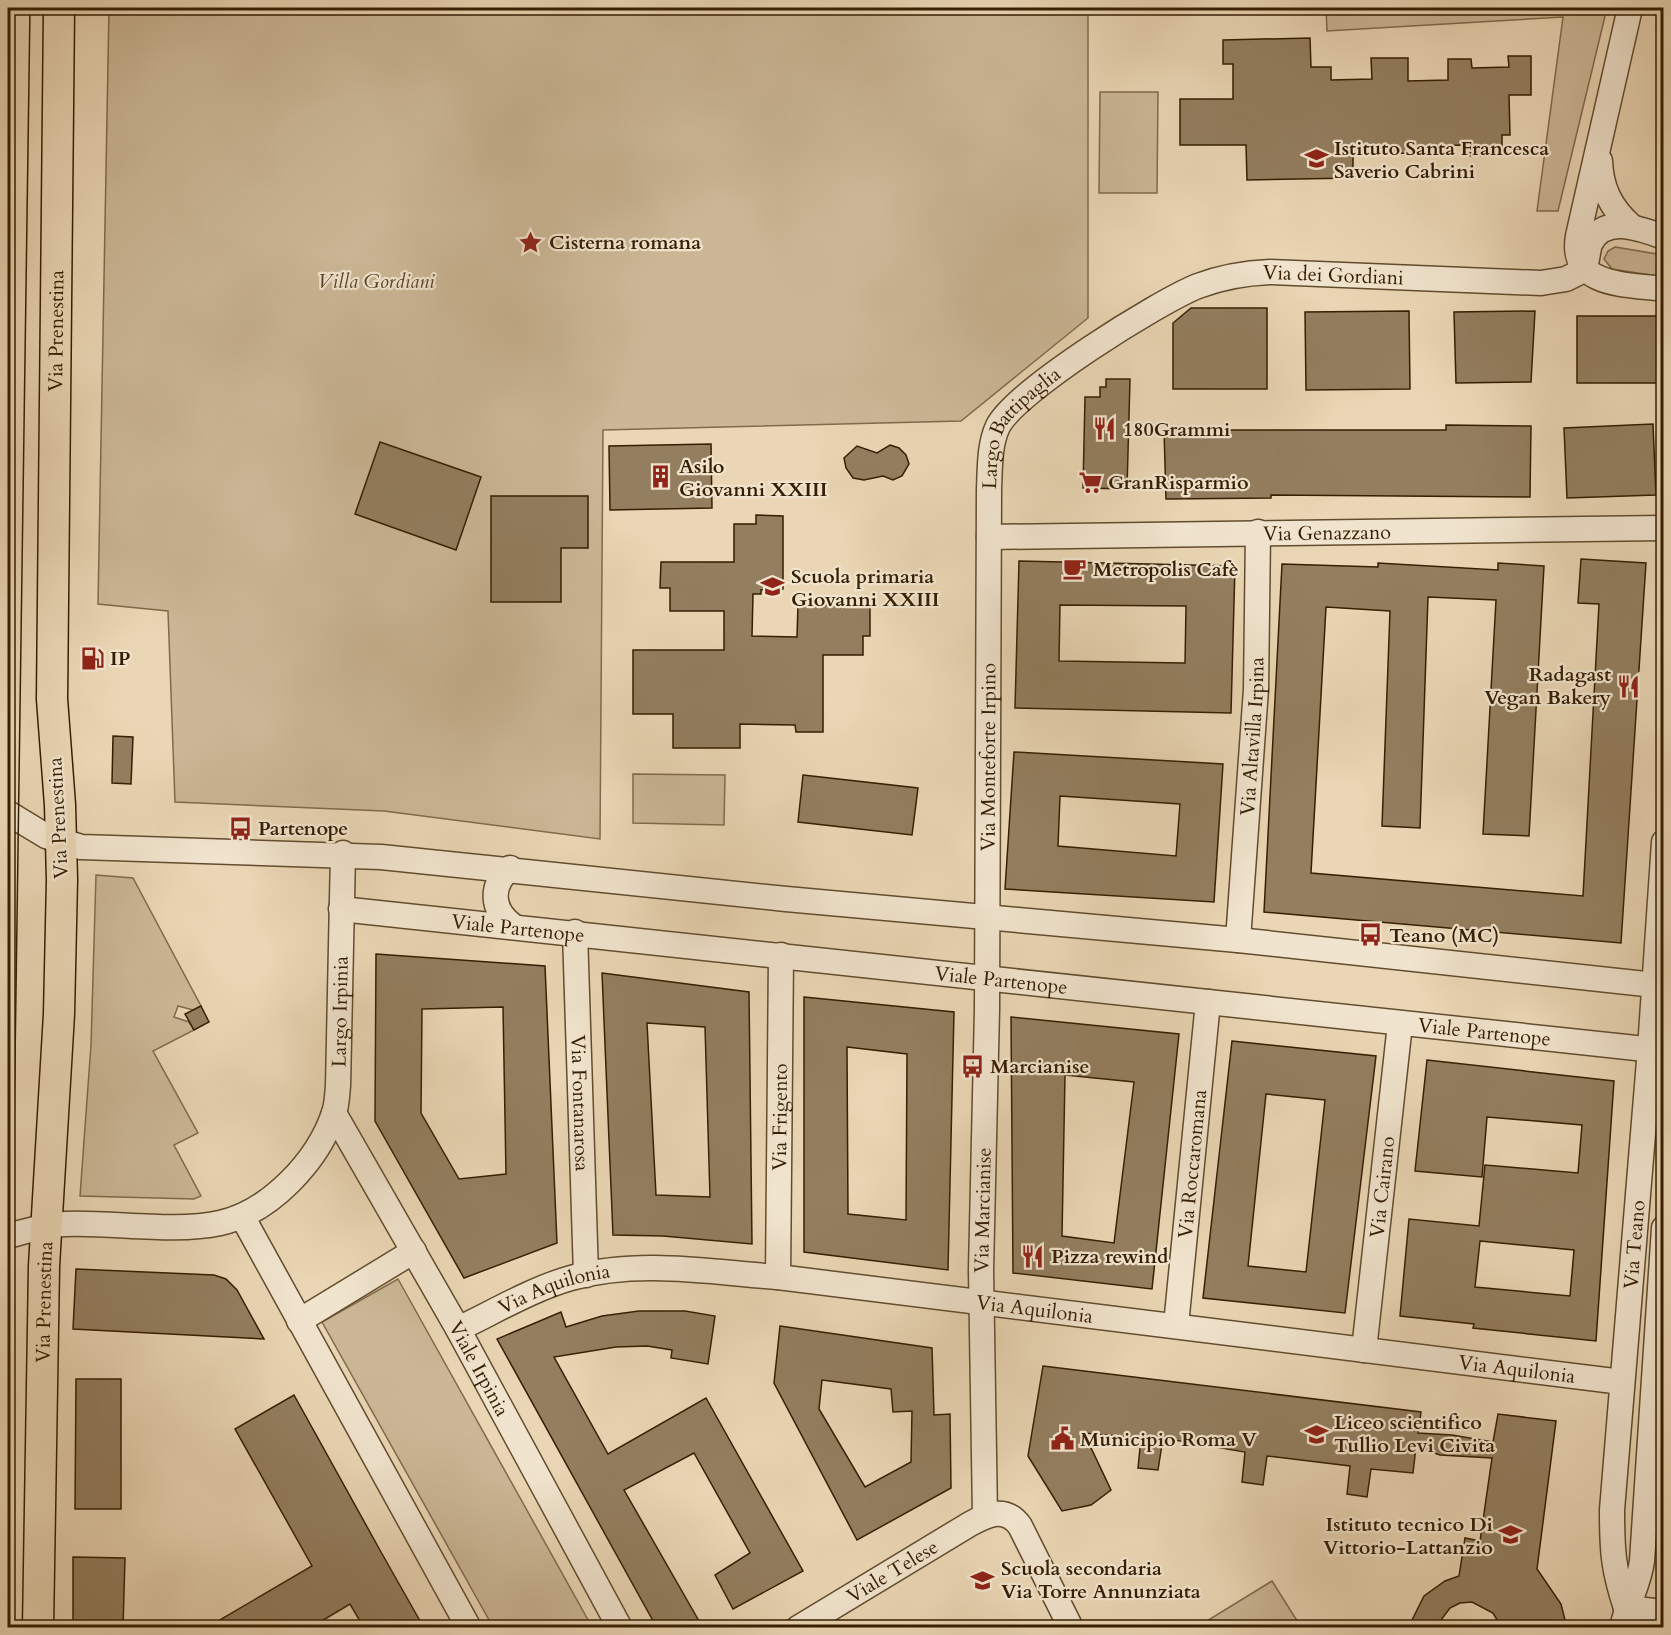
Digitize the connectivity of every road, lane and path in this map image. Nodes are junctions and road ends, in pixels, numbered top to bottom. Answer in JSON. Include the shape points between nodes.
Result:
{"nodes":[{"id":1,"x":59,"y":8,"type":"edge"},
{"id":2,"x":1630,"y":8,"type":"edge"},
{"id":3,"x":1599,"y":137,"type":"junction"},
{"id":4,"x":1630,"y":225,"type":"junction"},
{"id":5,"x":1664,"y":237,"type":"edge"},
{"id":6,"x":1585,"y":269,"type":"junction"},
{"id":7,"x":1664,"y":289,"type":"edge"},
{"id":8,"x":1098,"y":345,"type":"joint"},
{"id":9,"x":1664,"y":528,"type":"edge"},
{"id":10,"x":1258,"y":532,"type":"junction"},
{"id":11,"x":989,"y":537,"type":"junction"},
{"id":12,"x":8,"y":813,"type":"edge"},
{"id":13,"x":62,"y":842,"type":"junction"},
{"id":14,"x":1664,"y":842,"type":"edge"},
{"id":15,"x":342,"y":853,"type":"junction"},
{"id":16,"x":510,"y":868,"type":"junction"},
{"id":17,"x":341,"y":909,"type":"junction"},
{"id":18,"x":986,"y":919,"type":"junction"},
{"id":19,"x":512,"y":925,"type":"junction"},
{"id":20,"x":575,"y":932,"type":"junction"},
{"id":21,"x":1238,"y":940,"type":"junction"},
{"id":22,"x":781,"y":956,"type":"junction"},
{"id":23,"x":987,"y":977,"type":"junction"},
{"id":24,"x":1659,"y":985,"type":"edge"},
{"id":25,"x":1208,"y":1002,"type":"junction"},
{"id":26,"x":1400,"y":1024,"type":"junction"},
{"id":27,"x":1657,"y":1055,"type":"edge"},
{"id":28,"x":334,"y":1113,"type":"junction"},
{"id":29,"x":242,"y":1216,"type":"junction"},
{"id":30,"x":46,"y":1227,"type":"junction"},
{"id":31,"x":1664,"y":1228,"type":"edge"},
{"id":32,"x":8,"y":1236,"type":"edge"},
{"id":33,"x":414,"y":1251,"type":"junction"},
{"id":34,"x":585,"y":1275,"type":"junction"},
{"id":35,"x":778,"y":1277,"type":"junction"},
{"id":36,"x":982,"y":1303,"type":"junction"},
{"id":37,"x":299,"y":1321,"type":"junction"},
{"id":38,"x":1176,"y":1325,"type":"junction"},
{"id":39,"x":458,"y":1329,"type":"junction"},
{"id":40,"x":1364,"y":1350,"type":"junction"},
{"id":41,"x":1622,"y":1382,"type":"junction"},
{"id":42,"x":1612,"y":1510,"type":"junction"},
{"id":43,"x":985,"y":1516,"type":"junction"},
{"id":44,"x":1645,"y":1516,"type":"junction"},
{"id":45,"x":1664,"y":1612,"type":"edge"},
{"id":46,"x":1624,"y":1618,"type":"edge"},
{"id":47,"x":38,"y":1628,"type":"edge"},
{"id":48,"x":469,"y":1628,"type":"edge"},
{"id":49,"x":620,"y":1628,"type":"edge"},
{"id":50,"x":798,"y":1628,"type":"edge"},
{"id":51,"x":1071,"y":1628,"type":"edge"}],
"edges":[{"from":1,"to":13,"type":"main road","name":"Via Prenestina","via":[[52,699]]},
{"from":2,"to":3,"type":"street"},
{"from":3,"to":4,"type":"street","via":[[1602,182],[1613,207]]},
{"from":3,"to":6,"type":"street","via":[[1577,241]]},
{"from":4,"to":5,"type":"street"},
{"from":4,"to":6,"type":"street","via":[[1612,227],[1594,239]]},
{"from":6,"to":7,"type":"street","via":[[1599,280]]},
{"from":6,"to":8,"type":"street","name":"Via dei Gordiani","via":[[1566,279],[1541,283],[1270,272],[1238,275],[1187,291]]},
{"from":8,"to":11,"type":"street","name":"Largo Battipaglia","via":[[1032,390],[998,426],[990,465]]},
{"from":9,"to":10,"type":"street","name":"Via Genazzano"},
{"from":10,"to":11,"type":"street","name":"Via Genazzano"},
{"from":10,"to":21,"type":"street","name":"Via Altavilla Irpina","via":[[1256,689]]},
{"from":11,"to":18,"type":"street","name":"Via Monteforte Irpino"},
{"from":12,"to":13,"type":"street"},
{"from":13,"to":15,"type":"street","via":[[81,847]]},
{"from":13,"to":30,"type":"main road","name":"Via Prenestina","via":[[59,1014]]},
{"from":14,"to":24,"type":"street","name":"Via Teano"},
{"from":15,"to":16,"type":"street"},
{"from":15,"to":17,"type":"street","name":"Largo Irpinia"},
{"from":16,"to":18,"type":"street"},
{"from":16,"to":19,"type":"street","via":[[500,878],[495,895],[500,913]]},
{"from":17,"to":19,"type":"street","name":"Viale Partenope"},
{"from":17,"to":28,"type":"street","name":"Largo Irpinia","via":[[338,1086]]},
{"from":18,"to":21,"type":"street"},
{"from":18,"to":23,"type":"street","name":"Via Monteforte Irpino"},
{"from":19,"to":20,"type":"street","name":"Viale Partenope"},
{"from":20,"to":22,"type":"street","name":"Viale Partenope"},
{"from":20,"to":34,"type":"street","name":"Via Fontanarosa"},
{"from":21,"to":24,"type":"street"},
{"from":22,"to":23,"type":"street","name":"Viale Partenope"},
{"from":22,"to":35,"type":"street","name":"Via Frigento"},
{"from":23,"to":25,"type":"street","name":"Viale Partenope"},
{"from":23,"to":36,"type":"street","name":"Via Marcianise"},
{"from":24,"to":27,"type":"street","name":"Via Teano"},
{"from":25,"to":26,"type":"street","name":"Viale Partenope"},
{"from":25,"to":38,"type":"street","name":"Via Roccaromana"},
{"from":26,"to":27,"type":"street","name":"Viale Partenope"},
{"from":26,"to":40,"type":"street","name":"Via Cairano"},
{"from":27,"to":41,"type":"street","name":"Via Teano"},
{"from":28,"to":29,"type":"street","name":"Largo Irpinia","via":[[303,1168],[280,1191]]},
{"from":28,"to":33,"type":"street","name":"Viale Irpinia"},
{"from":29,"to":30,"type":"street","name":"Largo Irpinia","via":[[198,1225]]},
{"from":29,"to":37,"type":"street"},
{"from":30,"to":32,"type":"street","name":"Largo Irpinia"},
{"from":30,"to":47,"type":"main road","name":"Via Prenestina"},
{"from":31,"to":44,"type":"street","name":"Via Teano"},
{"from":33,"to":37,"type":"street"},
{"from":33,"to":39,"type":"street","name":"Viale Irpinia"},
{"from":34,"to":35,"type":"street","name":"Via Aquilonia","via":[[642,1268]]},
{"from":34,"to":39,"type":"street","name":"Via Aquilonia","via":[[558,1282]]},
{"from":35,"to":36,"type":"street","name":"Via Aquilonia"},
{"from":36,"to":38,"type":"street","name":"Via Aquilonia"},
{"from":36,"to":43,"type":"street","name":"Via Marcianise"},
{"from":37,"to":48,"type":"street"},
{"from":38,"to":40,"type":"street","name":"Via Aquilonia"},
{"from":39,"to":49,"type":"street","name":"Viale Irpinia"},
{"from":40,"to":41,"type":"street","name":"Via Aquilonia"},
{"from":41,"to":42,"type":"street","name":"Via Teano"},
{"from":42,"to":44,"type":"street","via":[[1628,1524]]},
{"from":42,"to":46,"type":"street","name":"Via Teano","via":[[1612,1555]]},
{"from":43,"to":50,"type":"street","name":"Viale Telese"},
{"from":43,"to":51,"type":"street","via":[[999,1513],[1018,1523]]},
{"from":44,"to":46,"type":"street","name":"Via Teano","via":[[1640,1576]]},
{"from":45,"to":46,"type":"street"}]}
